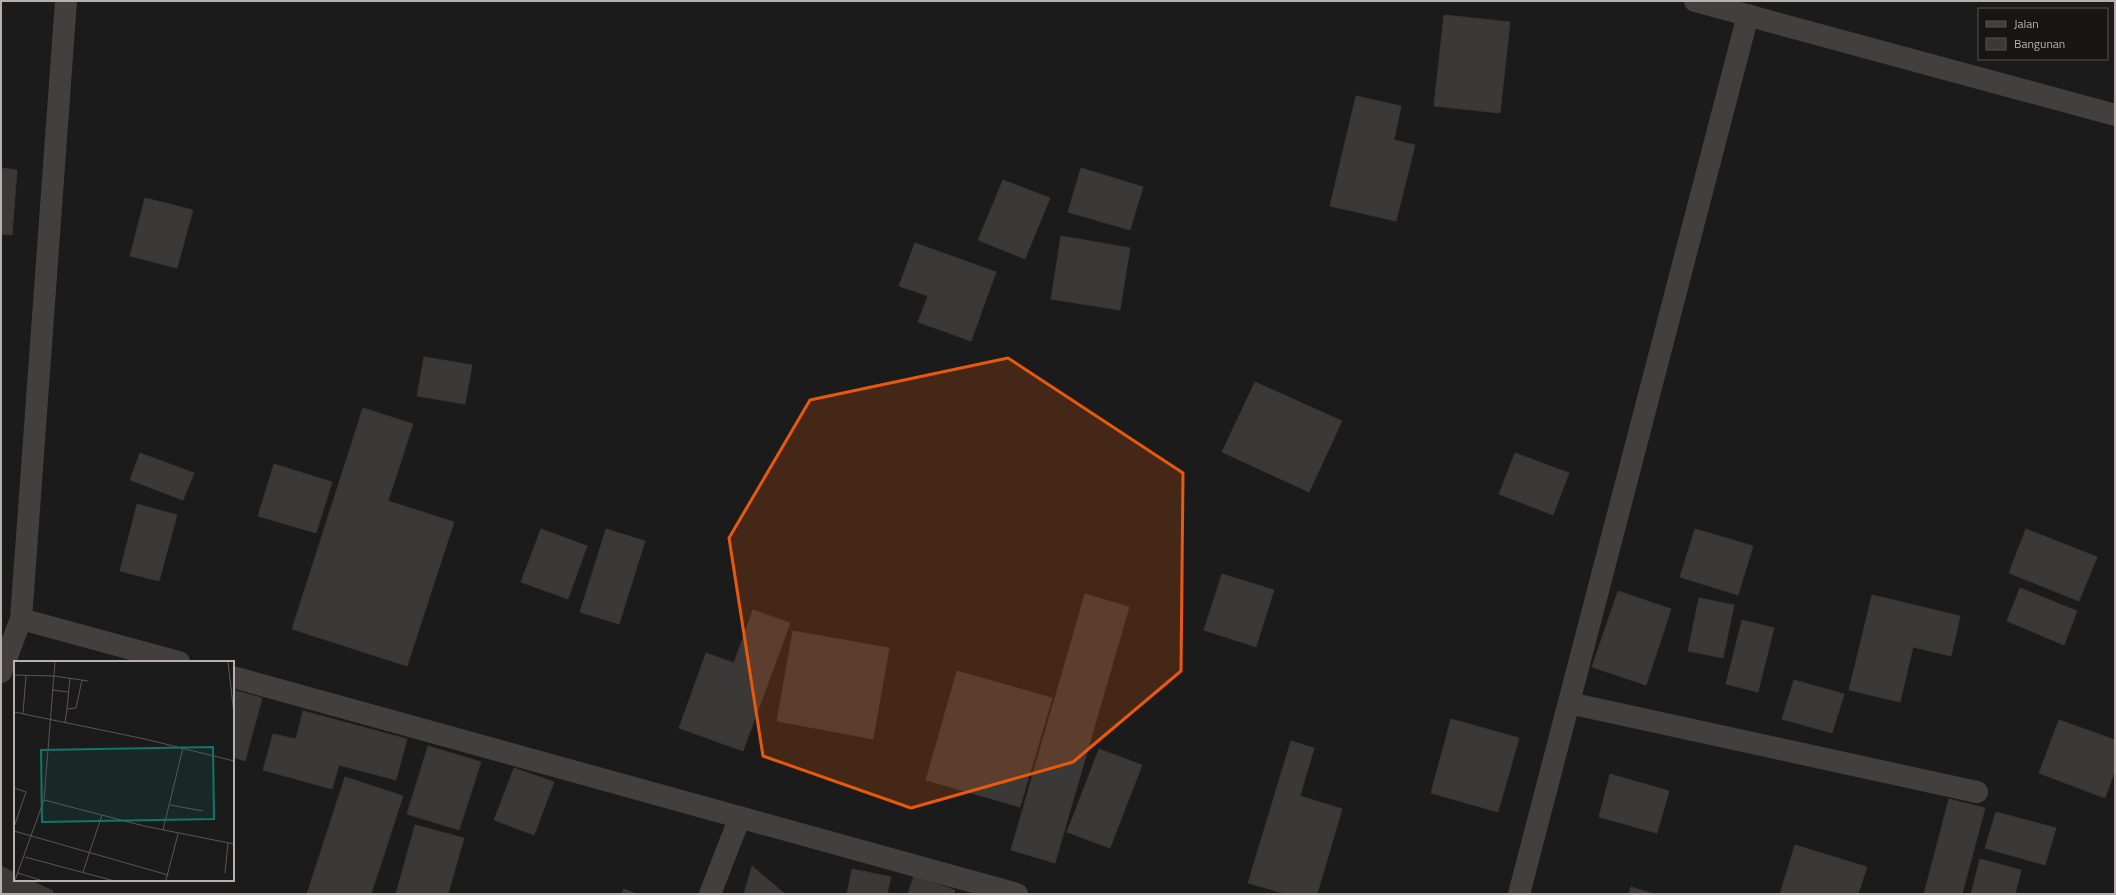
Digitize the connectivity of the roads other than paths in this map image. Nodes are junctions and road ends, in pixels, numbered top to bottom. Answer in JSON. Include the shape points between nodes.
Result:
{"nodes":[{"id":1,"x":66,"y":1,"type":"edge"},
{"id":2,"x":1695,"y":1,"type":"edge"},
{"id":3,"x":1748,"y":15,"type":"junction"},
{"id":4,"x":2115,"y":115,"type":"edge"},
{"id":5,"x":21,"y":618,"type":"junction"},
{"id":6,"x":175,"y":661,"type":"edge"},
{"id":7,"x":1,"y":672,"type":"edge"},
{"id":8,"x":234,"y":677,"type":"edge"},
{"id":9,"x":1569,"y":703,"type":"junction"},
{"id":10,"x":1977,"y":792,"type":"dead end"},
{"id":11,"x":740,"y":817,"type":"junction"},
{"id":12,"x":710,"y":894,"type":"edge"},
{"id":13,"x":1016,"y":894,"type":"edge"},
{"id":14,"x":1519,"y":894,"type":"edge"}],
"edges":[{"from":1,"to":5,"type":"street"},
{"from":2,"to":3,"type":"street"},
{"from":3,"to":4,"type":"street"},
{"from":3,"to":9,"type":"street"},
{"from":5,"to":6,"type":"street"},
{"from":5,"to":7,"type":"street"},
{"from":8,"to":11,"type":"street"},
{"from":9,"to":10,"type":"street"},
{"from":9,"to":14,"type":"street"},
{"from":11,"to":12,"type":"street"},
{"from":11,"to":13,"type":"street"}]}
